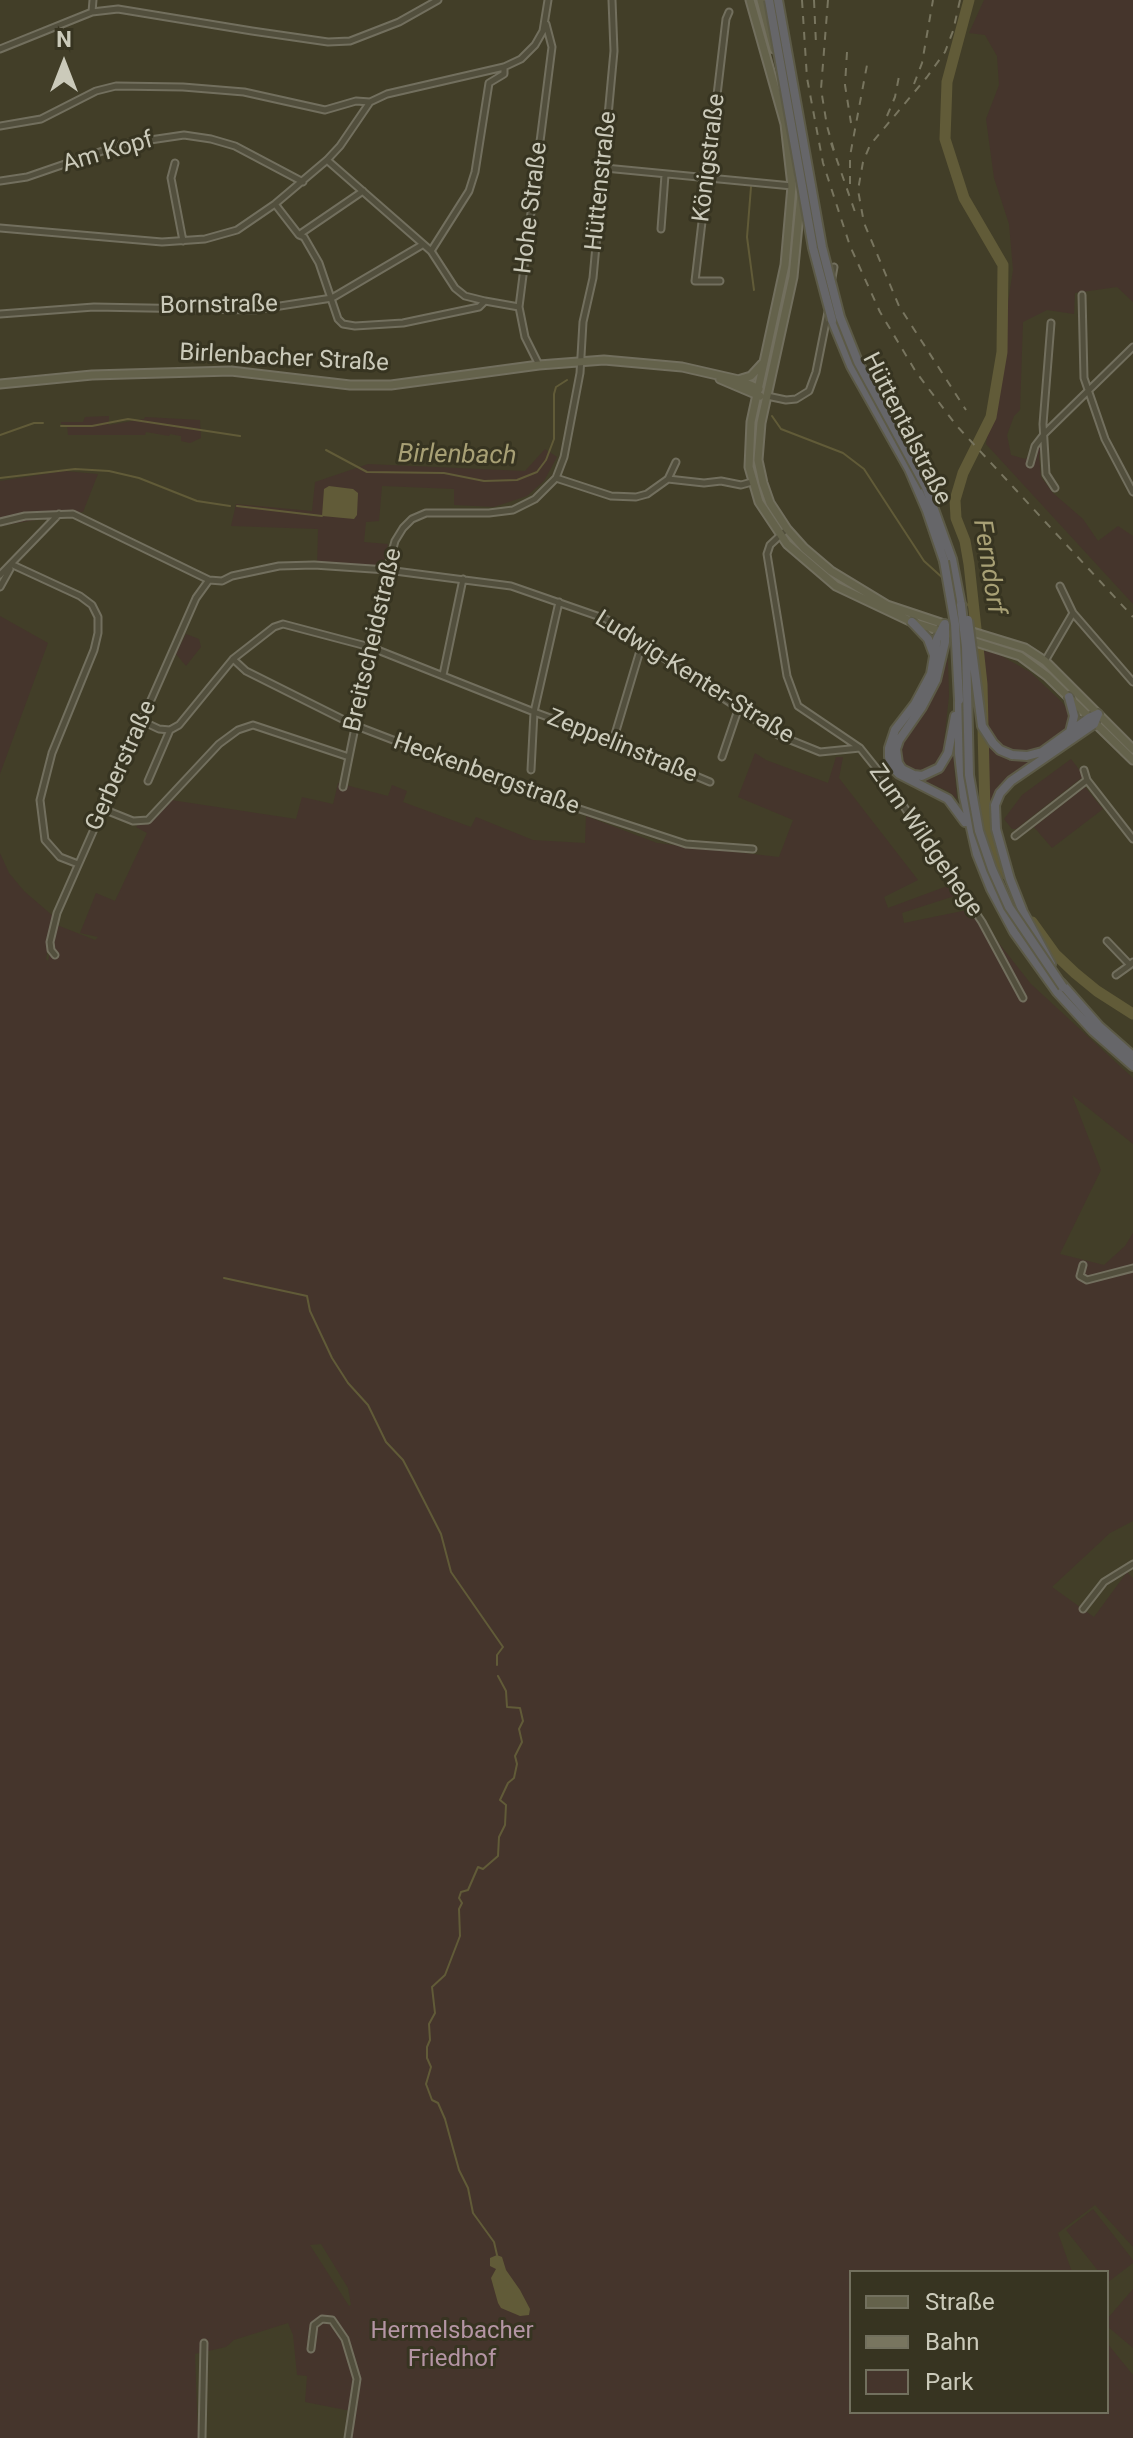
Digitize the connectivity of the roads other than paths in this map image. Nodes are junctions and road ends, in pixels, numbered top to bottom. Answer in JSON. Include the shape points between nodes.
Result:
{"nodes":[{"id":1,"x":93,"y":0,"type":"edge"},
{"id":2,"x":438,"y":0,"type":"edge"},
{"id":3,"x":548,"y":0,"type":"edge"},
{"id":4,"x":612,"y":0,"type":"edge"},
{"id":5,"x":750,"y":0,"type":"edge"},
{"id":6,"x":761,"y":0,"type":"edge"},
{"id":7,"x":769,"y":0,"type":"edge"},
{"id":8,"x":778,"y":0,"type":"edge"},
{"id":9,"x":92,"y":12,"type":"junction"},
{"id":10,"x":729,"y":12,"type":"dead end"},
{"id":11,"x":546,"y":23,"type":"junction"},
{"id":12,"x":535,"y":45,"type":"junction"},
{"id":13,"x":552,"y":47,"type":"junction"},
{"id":14,"x":0,"y":49,"type":"edge"},
{"id":15,"x":504,"y":67,"type":"junction"},
{"id":16,"x":370,"y":102,"type":"junction"},
{"id":17,"x":0,"y":126,"type":"edge"},
{"id":18,"x":327,"y":160,"type":"junction"},
{"id":19,"x":175,"y":163,"type":"dead end"},
{"id":20,"x":605,"y":168,"type":"junction"},
{"id":21,"x":665,"y":175,"type":"junction"},
{"id":22,"x":708,"y":178,"type":"junction"},
{"id":23,"x":0,"y":181,"type":"edge"},
{"id":24,"x":303,"y":182,"type":"junction"},
{"id":25,"x":792,"y":186,"type":"junction"},
{"id":26,"x":363,"y":191,"type":"junction"},
{"id":27,"x":275,"y":204,"type":"junction"},
{"id":28,"x":0,"y":228,"type":"edge"},
{"id":29,"x":661,"y":229,"type":"dead end"},
{"id":30,"x":299,"y":235,"type":"junction"},
{"id":31,"x":183,"y":241,"type":"junction"},
{"id":32,"x":422,"y":245,"type":"junction"},
{"id":33,"x":431,"y":251,"type":"junction"},
{"id":34,"x":834,"y":267,"type":"dead end"},
{"id":35,"x":720,"y":281,"type":"dead end"},
{"id":36,"x":1082,"y":295,"type":"dead end"},
{"id":37,"x":332,"y":298,"type":"junction"},
{"id":38,"x":485,"y":301,"type":"junction"},
{"id":39,"x":519,"y":307,"type":"junction"},
{"id":40,"x":0,"y":314,"type":"edge"},
{"id":41,"x":1051,"y":323,"type":"dead end"},
{"id":42,"x":1133,"y":347,"type":"edge"},
{"id":43,"x":581,"y":360,"type":"junction"},
{"id":44,"x":764,"y":361,"type":"junction"},
{"id":45,"x":539,"y":365,"type":"junction"},
{"id":46,"x":708,"y":374,"type":"junction"},
{"id":47,"x":739,"y":380,"type":"junction"},
{"id":48,"x":0,"y":384,"type":"edge"},
{"id":49,"x":757,"y":392,"type":"junction"},
{"id":50,"x":1088,"y":392,"type":"junction"},
{"id":51,"x":766,"y":396,"type":"junction"},
{"id":52,"x":1045,"y":433,"type":"junction"},
{"id":53,"x":676,"y":462,"type":"dead end"},
{"id":54,"x":1030,"y":464,"type":"dead end"},
{"id":55,"x":556,"y":478,"type":"junction"},
{"id":56,"x":668,"y":479,"type":"junction"},
{"id":57,"x":752,"y":482,"type":"junction"},
{"id":58,"x":1055,"y":488,"type":"dead end"},
{"id":59,"x":1133,"y":492,"type":"edge"},
{"id":60,"x":60,"y":514,"type":"junction"},
{"id":61,"x":0,"y":522,"type":"edge"},
{"id":62,"x":787,"y":529,"type":"junction"},
{"id":63,"x":779,"y":535,"type":"junction"},
{"id":64,"x":13,"y":565,"type":"junction"},
{"id":65,"x":387,"y":570,"type":"junction"},
{"id":66,"x":0,"y":575,"type":"edge"},
{"id":67,"x":463,"y":579,"type":"junction"},
{"id":68,"x":209,"y":580,"type":"junction"},
{"id":69,"x":1060,"y":586,"type":"dead end"},
{"id":70,"x":0,"y":587,"type":"edge"},
{"id":71,"x":559,"y":602,"type":"junction"},
{"id":72,"x":961,"y":605,"type":"junction"},
{"id":73,"x":1073,"y":613,"type":"junction"},
{"id":74,"x":912,"y":622,"type":"junction"},
{"id":75,"x":943,"y":630,"type":"junction"},
{"id":76,"x":986,"y":640,"type":"junction"},
{"id":77,"x":642,"y":644,"type":"junction"},
{"id":78,"x":370,"y":647,"type":"junction"},
{"id":79,"x":934,"y":655,"type":"junction"},
{"id":80,"x":233,"y":659,"type":"junction"},
{"id":81,"x":1045,"y":661,"type":"junction"},
{"id":82,"x":443,"y":675,"type":"junction"},
{"id":83,"x":1133,"y":682,"type":"edge"},
{"id":84,"x":1069,"y":697,"type":"junction"},
{"id":85,"x":959,"y":700,"type":"junction"},
{"id":86,"x":739,"y":707,"type":"junction"},
{"id":87,"x":534,"y":712,"type":"junction"},
{"id":88,"x":1098,"y":714,"type":"junction"},
{"id":89,"x":142,"y":721,"type":"junction"},
{"id":90,"x":1091,"y":721,"type":"junction"},
{"id":91,"x":354,"y":725,"type":"junction"},
{"id":92,"x":170,"y":730,"type":"junction"},
{"id":93,"x":1069,"y":733,"type":"junction"},
{"id":94,"x":613,"y":741,"type":"junction"},
{"id":95,"x":860,"y":748,"type":"junction"},
{"id":96,"x":1133,"y":749,"type":"edge"},
{"id":97,"x":349,"y":757,"type":"junction"},
{"id":98,"x":722,"y":757,"type":"dead end"},
{"id":99,"x":1133,"y":760,"type":"edge"},
{"id":100,"x":531,"y":770,"type":"dead end"},
{"id":101,"x":1084,"y":770,"type":"dead end"},
{"id":102,"x":1087,"y":780,"type":"junction"},
{"id":103,"x":148,"y":781,"type":"dead end"},
{"id":104,"x":710,"y":782,"type":"dead end"},
{"id":105,"x":343,"y":787,"type":"dead end"},
{"id":106,"x":103,"y":809,"type":"junction"},
{"id":107,"x":971,"y":833,"type":"junction"},
{"id":108,"x":1015,"y":836,"type":"dead end"},
{"id":109,"x":1133,"y":839,"type":"edge"},
{"id":110,"x":753,"y":849,"type":"dead end"},
{"id":111,"x":78,"y":864,"type":"junction"},
{"id":112,"x":1107,"y":941,"type":"dead end"},
{"id":113,"x":55,"y":955,"type":"dead end"},
{"id":114,"x":1132,"y":964,"type":"edge"},
{"id":115,"x":1116,"y":975,"type":"dead end"},
{"id":116,"x":1063,"y":987,"type":"junction"},
{"id":117,"x":1023,"y":998,"type":"dead end"},
{"id":118,"x":1133,"y":1056,"type":"edge"},
{"id":119,"x":1133,"y":1066,"type":"edge"},
{"id":120,"x":1083,"y":1265,"type":"dead end"},
{"id":121,"x":1133,"y":1268,"type":"edge"},
{"id":122,"x":1133,"y":1564,"type":"edge"},
{"id":123,"x":1083,"y":1609,"type":"dead end"},
{"id":124,"x":204,"y":2343,"type":"dead end"},
{"id":125,"x":311,"y":2349,"type":"dead end"},
{"id":126,"x":202,"y":2438,"type":"edge"},
{"id":127,"x":348,"y":2438,"type":"edge"}],
"edges":[{"from":1,"to":9,"type":"street"},
{"from":2,"to":9,"type":"street","via":[[350,41],[328,42],[140,11]]},
{"from":3,"to":11,"type":"street"},
{"from":4,"to":20,"type":"street","name":"Hüttenstraße","via":[[614,51]]},
{"from":5,"to":25,"type":"main road","via":[[785,124]]},
{"from":6,"to":51,"type":"main road","via":[[794,123],[801,189],[788,307]]},
{"from":7,"to":85,"type":"highway","name":"Hüttentalstraße","bridge":true,"via":[[825,299],[851,366],[905,460],[936,536],[955,624]]},
{"from":8,"to":72,"type":"highway","name":"Hüttentalstraße","bridge":true,"via":[[822,247],[840,317],[858,362],[926,487],[952,559]]},
{"from":9,"to":14,"type":"street"},
{"from":10,"to":22,"type":"street","name":"Königstraße"},
{"from":11,"to":12,"type":"street"},
{"from":11,"to":13,"type":"street"},
{"from":12,"to":13,"type":"street"},
{"from":12,"to":15,"type":"street"},
{"from":13,"to":39,"type":"street","name":"Hohe Straße"},
{"from":15,"to":16,"type":"street"},
{"from":15,"to":33,"type":"street","via":[[504,74],[489,83],[469,191]]},
{"from":16,"to":17,"type":"street","via":[[325,110],[244,92],[116,86],[41,119]]},
{"from":16,"to":18,"type":"street"},
{"from":18,"to":24,"type":"street"},
{"from":18,"to":26,"type":"street"},
{"from":19,"to":31,"type":"street","via":[[171,178]]},
{"from":20,"to":21,"type":"street"},
{"from":20,"to":43,"type":"street","name":"Hüttenstraße"},
{"from":21,"to":22,"type":"street"},
{"from":21,"to":29,"type":"street"},
{"from":22,"to":25,"type":"street"},
{"from":22,"to":35,"type":"street","name":"Königstraße","via":[[695,281]]},
{"from":23,"to":24,"type":"street","name":"Am Kopf","via":[[123,144],[187,135],[235,146]]},
{"from":24,"to":27,"type":"street"},
{"from":25,"to":44,"type":"main road","via":[[785,265]]},
{"from":26,"to":30,"type":"street"},
{"from":26,"to":32,"type":"street"},
{"from":27,"to":30,"type":"street"},
{"from":27,"to":31,"type":"street","via":[[237,230]]},
{"from":28,"to":31,"type":"street"},
{"from":30,"to":37,"type":"street","via":[[319,263]]},
{"from":32,"to":33,"type":"street"},
{"from":32,"to":37,"type":"street","name":"Bornstraße"},
{"from":33,"to":38,"type":"street","via":[[455,288]]},
{"from":34,"to":51,"type":"street","via":[[812,387],[796,399]]},
{"from":36,"to":50,"type":"street"},
{"from":37,"to":38,"type":"street","via":[[338,319],[355,326],[403,323],[479,307]]},
{"from":37,"to":40,"type":"street","name":"Bornstraße","via":[[254,310],[94,307]]},
{"from":38,"to":39,"type":"street"},
{"from":39,"to":45,"type":"street","name":"Hohe Straße","via":[[529,349]]},
{"from":41,"to":52,"type":"street"},
{"from":42,"to":50,"type":"street"},
{"from":43,"to":45,"type":"main road","name":"Birlenbacher Straße"},
{"from":43,"to":46,"type":"main road","name":"Birlenbacher Straße","via":[[637,361]]},
{"from":43,"to":55,"type":"street"},
{"from":44,"to":47,"type":"main road","via":[[755,373]]},
{"from":44,"to":49,"type":"main road"},
{"from":45,"to":48,"type":"main road","name":"Birlenbacher Straße","via":[[391,385],[231,371]]},
{"from":46,"to":47,"type":"main road","name":"Birlenbacher Straße"},
{"from":46,"to":49,"type":"main road","name":"Birlenbacher Straße"},
{"from":47,"to":49,"type":"main road","name":"Birlenbacher Straße"},
{"from":49,"to":51,"type":"main road","name":"Birlenbacher Straße"},
{"from":49,"to":57,"type":"main road","via":[[749,445]]},
{"from":50,"to":52,"type":"street"},
{"from":50,"to":59,"type":"street"},
{"from":51,"to":62,"type":"main road","via":[[759,467],[770,503]]},
{"from":52,"to":54,"type":"street"},
{"from":52,"to":58,"type":"street","via":[[1046,474]]},
{"from":53,"to":56,"type":"street"},
{"from":55,"to":56,"type":"street","via":[[623,498],[647,494]]},
{"from":55,"to":65,"type":"street","name":"Breitscheidstraße","via":[[544,492],[513,510],[418,515],[399,533]]},
{"from":56,"to":57,"type":"street"},
{"from":57,"to":63,"type":"main road"},
{"from":60,"to":61,"type":"street"},
{"from":60,"to":64,"type":"street"},
{"from":60,"to":68,"type":"street","via":[[73,514]]},
{"from":62,"to":63,"type":"street"},
{"from":62,"to":75,"type":"main road","via":[[848,583]]},
{"from":63,"to":74,"type":"main road","via":[[836,586]]},
{"from":63,"to":95,"type":"street","name":"Zum Wildgehege","via":[[767,554],[787,676],[798,706]]},
{"from":64,"to":66,"type":"street"},
{"from":64,"to":70,"type":"street"},
{"from":64,"to":111,"type":"street","via":[[80,596],[98,617],[94,650],[52,753],[40,800],[45,840],[60,857]]},
{"from":65,"to":67,"type":"street","name":"Ludwig-Kenter-Straße"},
{"from":65,"to":68,"type":"street","name":"Ludwig-Kenter-Straße","via":[[279,566]]},
{"from":65,"to":78,"type":"street","name":"Breitscheidstraße"},
{"from":67,"to":71,"type":"street","name":"Ludwig-Kenter-Straße","via":[[511,586]]},
{"from":67,"to":82,"type":"street"},
{"from":68,"to":89,"type":"street","name":"Gerberstraße","via":[[196,598]]},
{"from":69,"to":73,"type":"street"},
{"from":71,"to":77,"type":"street","name":"Ludwig-Kenter-Straße","via":[[606,619]]},
{"from":71,"to":87,"type":"street"},
{"from":72,"to":93,"type":"highway","bridge":true,"via":[[969,621],[982,726],[993,743],[1012,755],[1035,754]]},
{"from":72,"to":116,"type":"highway","name":"Hüttentalstraße","bridge":true,"via":[[969,775],[979,831],[1009,907]]},
{"from":73,"to":81,"type":"street"},
{"from":73,"to":83,"type":"street"},
{"from":74,"to":75,"type":"main road"},
{"from":74,"to":79,"type":"highway"},
{"from":75,"to":76,"type":"main road","bridge":true},
{"from":75,"to":79,"type":"highway"},
{"from":75,"to":85,"type":"highway","via":[[941,663],[931,693],[899,740],[896,756],[902,769],[914,775],[939,768],[948,753]]},
{"from":76,"to":81,"type":"main road","via":[[1025,648]]},
{"from":76,"to":84,"type":"main road","via":[[1028,661]]},
{"from":77,"to":86,"type":"street","name":"Ludwig-Kenter-Straße"},
{"from":77,"to":94,"type":"street"},
{"from":78,"to":80,"type":"street","name":"Zeppelinstraße","via":[[283,624]]},
{"from":78,"to":82,"type":"street","name":"Zeppelinstraße"},
{"from":78,"to":91,"type":"street","name":"Breitscheidstraße"},
{"from":79,"to":107,"type":"highway","via":[[924,688],[895,730],[889,748],[892,767],[955,807]]},
{"from":80,"to":91,"type":"street","name":"Heckenbergstraße","via":[[246,671]]},
{"from":80,"to":92,"type":"street","name":"Zeppelinstraße"},
{"from":81,"to":88,"type":"main road"},
{"from":82,"to":87,"type":"street","name":"Zeppelinstraße"},
{"from":84,"to":90,"type":"main road"},
{"from":84,"to":93,"type":"highway","via":[[1074,716]]},
{"from":85,"to":107,"type":"highway","name":"Hüttentalstraße","via":[[961,776]]},
{"from":86,"to":95,"type":"street","name":"Ludwig-Kenter-Straße","via":[[778,735],[820,752]]},
{"from":86,"to":98,"type":"street"},
{"from":87,"to":94,"type":"street","name":"Zeppelinstraße"},
{"from":87,"to":100,"type":"street","name":"Zeppelinstraße"},
{"from":88,"to":90,"type":"highway"},
{"from":88,"to":96,"type":"main road"},
{"from":89,"to":92,"type":"street"},
{"from":89,"to":106,"type":"street","name":"Gerberstraße"},
{"from":90,"to":93,"type":"highway"},
{"from":90,"to":99,"type":"main road"},
{"from":90,"to":116,"type":"highway","bridge":true,"via":[[1017,777],[997,798],[994,812],[1016,896]]},
{"from":91,"to":97,"type":"street","name":"Breitscheidstraße"},
{"from":91,"to":110,"type":"street","name":"Heckenbergstraße","via":[[531,793],[686,844]]},
{"from":92,"to":103,"type":"street","name":"Zeppelinstraße"},
{"from":94,"to":104,"type":"street","name":"Zeppelinstraße"},
{"from":95,"to":117,"type":"street","name":"Zum Wildgehege","via":[[952,875]]},
{"from":97,"to":105,"type":"street","name":"Breitscheidstraße"},
{"from":97,"to":106,"type":"street","name":"Breitscheidstraße","via":[[253,725],[219,744],[148,820],[133,821]]},
{"from":101,"to":102,"type":"street"},
{"from":102,"to":108,"type":"street"},
{"from":102,"to":109,"type":"street"},
{"from":106,"to":111,"type":"street","name":"Gerberstraße"},
{"from":107,"to":119,"type":"highway","name":"Hüttentalstraße","via":[[991,889],[1037,966],[1073,1011]]},
{"from":111,"to":113,"type":"street","name":"Gerberstraße","via":[[53,923],[50,942]]},
{"from":112,"to":114,"type":"street"},
{"from":114,"to":115,"type":"street"},
{"from":116,"to":118,"type":"highway","name":"Hüttentalstraße"},
{"from":120,"to":121,"type":"street","via":[[1080,1276],[1087,1280]]},
{"from":122,"to":123,"type":"street","via":[[1104,1582]]},
{"from":124,"to":126,"type":"street"},
{"from":125,"to":127,"type":"street","via":[[314,2325],[332,2320],[348,2345],[357,2379]]}]}
